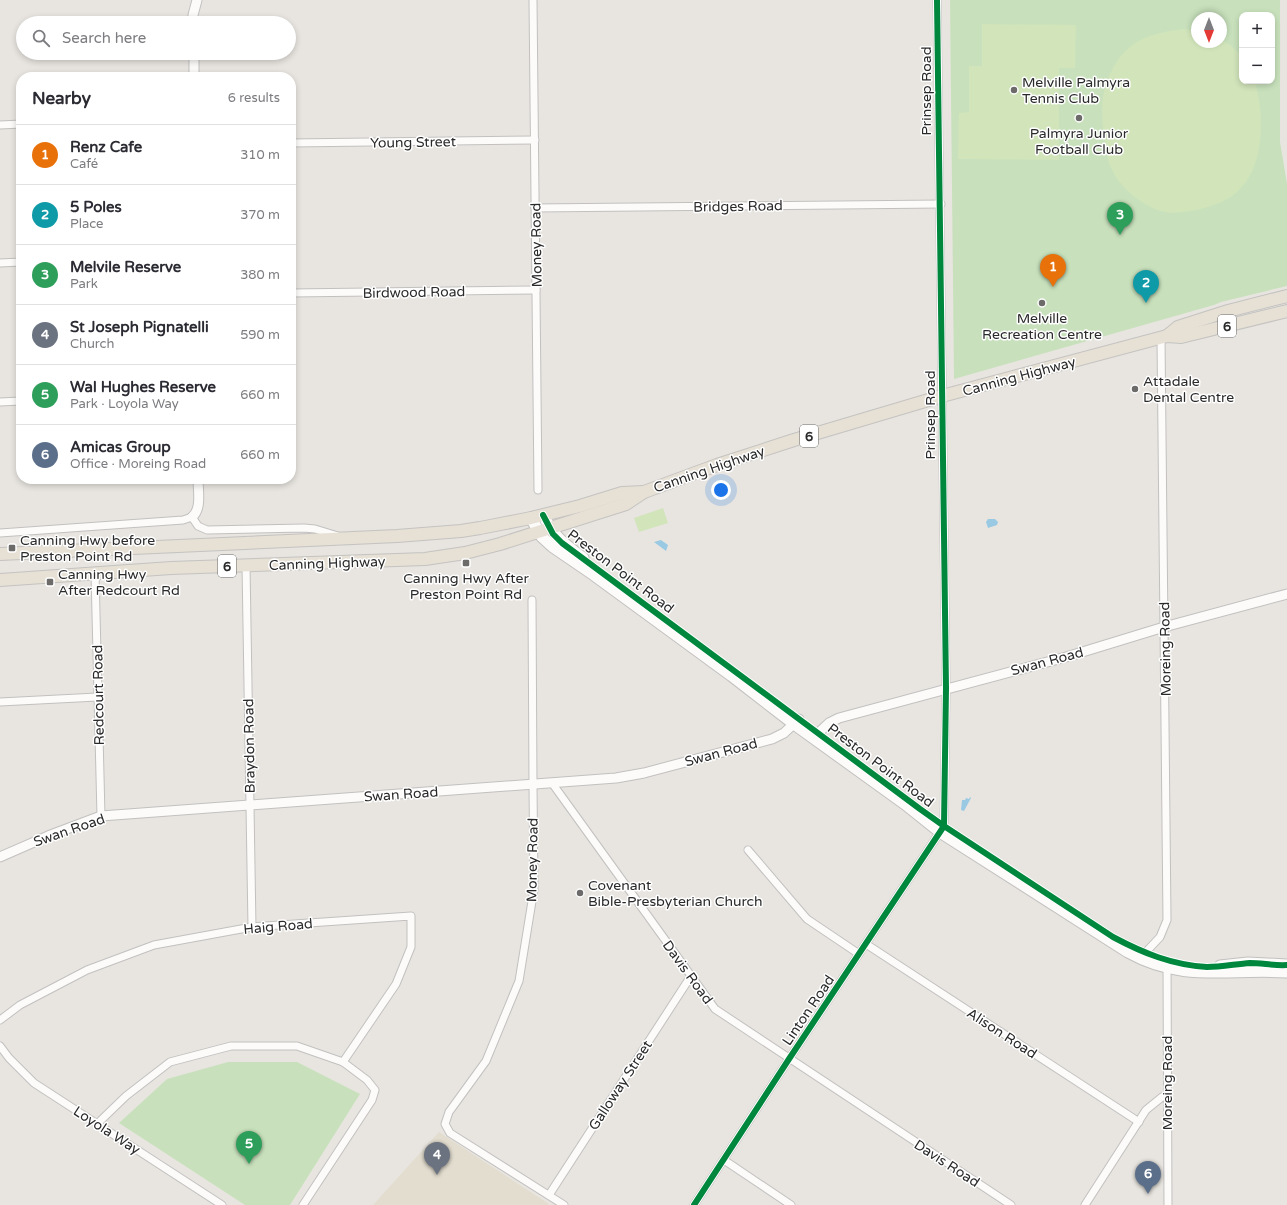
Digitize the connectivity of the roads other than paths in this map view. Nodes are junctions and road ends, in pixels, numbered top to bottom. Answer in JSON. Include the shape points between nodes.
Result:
{"nodes":[{"id":1,"x":189,"y":0,"type":"edge"},
{"id":2,"x":197,"y":0,"type":"edge"},
{"id":3,"x":533,"y":0,"type":"edge"},
{"id":4,"x":937,"y":0,"type":"edge"},
{"id":5,"x":192,"y":16,"type":"edge"},
{"id":6,"x":194,"y":16,"type":"edge"},
{"id":7,"x":194,"y":60,"type":"edge"},
{"id":8,"x":194,"y":72,"type":"edge"},
{"id":9,"x":16,"y":124,"type":"edge"},
{"id":10,"x":0,"y":125,"type":"edge"},
{"id":11,"x":535,"y":140,"type":"junction"},
{"id":12,"x":296,"y":143,"type":"edge"},
{"id":13,"x":941,"y":204,"type":"junction"},
{"id":14,"x":535,"y":208,"type":"junction"},
{"id":15,"x":16,"y":262,"type":"edge"},
{"id":16,"x":0,"y":263,"type":"edge"},
{"id":17,"x":536,"y":290,"type":"junction"},
{"id":18,"x":296,"y":293,"type":"edge"},
{"id":19,"x":1287,"y":296,"type":"edge"},
{"id":20,"x":1287,"y":311,"type":"edge"},
{"id":21,"x":1164,"y":337,"type":"junction"},
{"id":22,"x":942,"y":396,"type":"junction"},
{"id":23,"x":16,"y":401,"type":"edge"},
{"id":24,"x":0,"y":402,"type":"edge"},
{"id":25,"x":198,"y":484,"type":"edge"},
{"id":26,"x":538,"y":490,"type":"dead end"},
{"id":27,"x":644,"y":492,"type":"junction"},
{"id":28,"x":192,"y":517,"type":"junction"},
{"id":29,"x":537,"y":517,"type":"junction"},
{"id":30,"x":544,"y":530,"type":"junction"},
{"id":31,"x":461,"y":531,"type":"junction"},
{"id":32,"x":0,"y":533,"type":"edge"},
{"id":33,"x":344,"y":539,"type":"junction"},
{"id":34,"x":465,"y":553,"type":"junction"},
{"id":35,"x":0,"y":554,"type":"edge"},
{"id":36,"x":246,"y":565,"type":"junction"},
{"id":37,"x":95,"y":573,"type":"junction"},
{"id":38,"x":0,"y":580,"type":"edge"},
{"id":39,"x":1287,"y":594,"type":"edge"},
{"id":40,"x":532,"y":600,"type":"dead end"},
{"id":41,"x":1164,"y":627,"type":"junction"},
{"id":42,"x":946,"y":688,"type":"junction"},
{"id":43,"x":97,"y":697,"type":"junction"},
{"id":44,"x":0,"y":702,"type":"edge"},
{"id":45,"x":796,"y":722,"type":"junction"},
{"id":46,"x":816,"y":735,"type":"junction"},
{"id":47,"x":552,"y":783,"type":"junction"},
{"id":48,"x":533,"y":785,"type":"junction"},
{"id":49,"x":250,"y":805,"type":"junction"},
{"id":50,"x":101,"y":816,"type":"junction"},
{"id":51,"x":942,"y":829,"type":"junction"},
{"id":52,"x":748,"y":850,"type":"dead end"},
{"id":53,"x":0,"y":857,"type":"edge"},
{"id":54,"x":252,"y":927,"type":"junction"},
{"id":55,"x":866,"y":944,"type":"junction"},
{"id":56,"x":1145,"y":953,"type":"junction"},
{"id":57,"x":859,"y":954,"type":"junction"},
{"id":58,"x":1167,"y":965,"type":"junction"},
{"id":59,"x":1287,"y":965,"type":"edge"},
{"id":60,"x":1287,"y":972,"type":"edge"},
{"id":61,"x":691,"y":976,"type":"junction"},
{"id":62,"x":0,"y":1020,"type":"edge"},
{"id":63,"x":0,"y":1046,"type":"edge"},
{"id":64,"x":789,"y":1059,"type":"junction"},
{"id":65,"x":342,"y":1062,"type":"junction"},
{"id":66,"x":1167,"y":1096,"type":"junction"},
{"id":67,"x":1139,"y":1122,"type":"junction"},
{"id":68,"x":97,"y":1124,"type":"junction"},
{"id":69,"x":724,"y":1160,"type":"junction"},
{"id":70,"x":549,"y":1195,"type":"junction"},
{"id":71,"x":561,"y":1204,"type":"edge"},
{"id":72,"x":222,"y":1205,"type":"edge"},
{"id":73,"x":303,"y":1205,"type":"edge"},
{"id":74,"x":694,"y":1205,"type":"edge"},
{"id":75,"x":791,"y":1205,"type":"edge"},
{"id":76,"x":1011,"y":1205,"type":"edge"},
{"id":77,"x":1085,"y":1205,"type":"edge"},
{"id":78,"x":1168,"y":1205,"type":"edge"}],
"edges":[{"from":1,"to":5,"type":"street"},
{"from":2,"to":6,"type":"street"},
{"from":3,"to":11,"type":"street","name":"Money Road"},
{"from":4,"to":13,"type":"street","name":"Prinsep Road"},
{"from":7,"to":8,"type":"street"},
{"from":9,"to":10,"type":"street"},
{"from":11,"to":12,"type":"street","name":"Young Street"},
{"from":11,"to":14,"type":"street","name":"Money Road"},
{"from":13,"to":14,"type":"street","name":"Bridges Road"},
{"from":13,"to":22,"type":"street","name":"Prinsep Road"},
{"from":14,"to":17,"type":"street","name":"Money Road"},
{"from":15,"to":16,"type":"street"},
{"from":17,"to":18,"type":"street","name":"Birdwood Road"},
{"from":17,"to":26,"type":"street","name":"Money Road"},
{"from":19,"to":21,"type":"highway","name":"Canning Highway","number":"6","via":[[1178,327]]},
{"from":20,"to":21,"type":"highway","name":"Canning Highway","number":"6","via":[[1181,337]]},
{"from":21,"to":22,"type":"highway","name":"Canning Highway","number":"6"},
{"from":21,"to":41,"type":"street","name":"Moreing Road"},
{"from":22,"to":27,"type":"highway","name":"Canning Highway","number":"6","via":[[717,465]]},
{"from":22,"to":42,"type":"street","name":"Prinsep Road"},
{"from":23,"to":24,"type":"street"},
{"from":25,"to":28,"type":"street","via":[[198,507]]},
{"from":27,"to":29,"type":"highway","name":"Canning Highway","number":"6","via":[[622,493]]},
{"from":27,"to":30,"type":"highway","name":"Canning Highway","number":"6","via":[[626,504]]},
{"from":28,"to":32,"type":"street","via":[[183,520]]},
{"from":28,"to":33,"type":"street","name":"Canning Highway","via":[[198,526],[207,530],[304,528]]},
{"from":29,"to":30,"type":"main road","name":"Preston Point Road"},
{"from":29,"to":31,"type":"highway","name":"Canning Highway","number":"6"},
{"from":30,"to":34,"type":"highway","name":"Canning Highway","number":"6"},
{"from":30,"to":45,"type":"main road","name":"Preston Point Road"},
{"from":31,"to":33,"type":"highway","name":"Canning Highway","number":"6"},
{"from":31,"to":34,"type":"highway"},
{"from":33,"to":35,"type":"highway","name":"Canning Highway","number":"6"},
{"from":34,"to":36,"type":"highway","name":"Canning Highway","number":"6","via":[[404,560]]},
{"from":36,"to":37,"type":"highway","name":"Canning Highway","number":"6"},
{"from":36,"to":49,"type":"street","name":"Braydon Road"},
{"from":37,"to":38,"type":"highway","name":"Canning Highway","number":"6"},
{"from":37,"to":43,"type":"street","name":"Redcourt Road"},
{"from":39,"to":41,"type":"street","name":"Swan Road"},
{"from":40,"to":48,"type":"street","name":"Money Road"},
{"from":41,"to":42,"type":"street","name":"Swan Road","via":[[1066,657]]},
{"from":41,"to":56,"type":"street","name":"Moreing Road","via":[[1167,920],[1160,937]]},
{"from":42,"to":46,"type":"street","name":"Swan Road","via":[[833,720]]},
{"from":42,"to":51,"type":"street","name":"Prinsep Road"},
{"from":43,"to":44,"type":"street"},
{"from":43,"to":50,"type":"street","name":"Redcourt Road"},
{"from":45,"to":46,"type":"main road","name":"Preston Point Road"},
{"from":45,"to":47,"type":"street","name":"Swan Road","via":[[784,733],[772,739],[644,773]]},
{"from":46,"to":51,"type":"main road","name":"Preston Point Road"},
{"from":47,"to":48,"type":"street","name":"Swan Road"},
{"from":47,"to":61,"type":"street","name":"Davis Road"},
{"from":48,"to":49,"type":"street","name":"Swan Road"},
{"from":48,"to":70,"type":"street","name":"Money Road","via":[[534,889],[519,981],[486,1061],[449,1112],[445,1124],[450,1134]]},
{"from":49,"to":50,"type":"street","name":"Swan Road"},
{"from":49,"to":54,"type":"street","name":"Braydon Road"},
{"from":50,"to":53,"type":"street","name":"Swan Road"},
{"from":51,"to":55,"type":"street","name":"Linton Road"},
{"from":51,"to":56,"type":"main road","name":"Preston Point Road","via":[[1113,937]]},
{"from":51,"to":58,"type":"main road","name":"Preston Point Road","via":[[1128,952],[1144,960]]},
{"from":52,"to":57,"type":"street","via":[[807,919]]},
{"from":54,"to":62,"type":"street","name":"Haig Road","via":[[154,945],[88,970],[20,1006]]},
{"from":54,"to":65,"type":"street","name":"Haig Road","via":[[411,916],[411,947],[396,984]]},
{"from":55,"to":57,"type":"street","name":"Linton Road"},
{"from":55,"to":67,"type":"street","name":"Alison Road"},
{"from":56,"to":58,"type":"main road","name":"Preston Point Road"},
{"from":57,"to":64,"type":"street","name":"Linton Road"},
{"from":58,"to":59,"type":"main road","name":"Preston Point Road"},
{"from":58,"to":60,"type":"main road","name":"Preston Point Road","via":[[1194,972]]},
{"from":58,"to":66,"type":"street","name":"Moreing Road"},
{"from":61,"to":64,"type":"street","name":"Davis Road","via":[[715,1009]]},
{"from":61,"to":70,"type":"street","name":"Galloway Street"},
{"from":63,"to":68,"type":"street","name":"Loyola Way","via":[[34,1083]]},
{"from":64,"to":69,"type":"street","name":"Linton Road"},
{"from":64,"to":76,"type":"street","name":"Davis Road"},
{"from":65,"to":68,"type":"street","via":[[297,1046],[231,1046],[170,1062],[126,1096]]},
{"from":65,"to":73,"type":"street","via":[[367,1080],[375,1090],[372,1100]]},
{"from":66,"to":67,"type":"street","via":[[1146,1110]]},
{"from":66,"to":78,"type":"street","name":"Moreing Road"},
{"from":67,"to":77,"type":"street"},
{"from":68,"to":72,"type":"street","name":"Loyola Way"},
{"from":69,"to":74,"type":"street","name":"Linton Road"},
{"from":69,"to":75,"type":"street"},
{"from":70,"to":71,"type":"street"}]}
